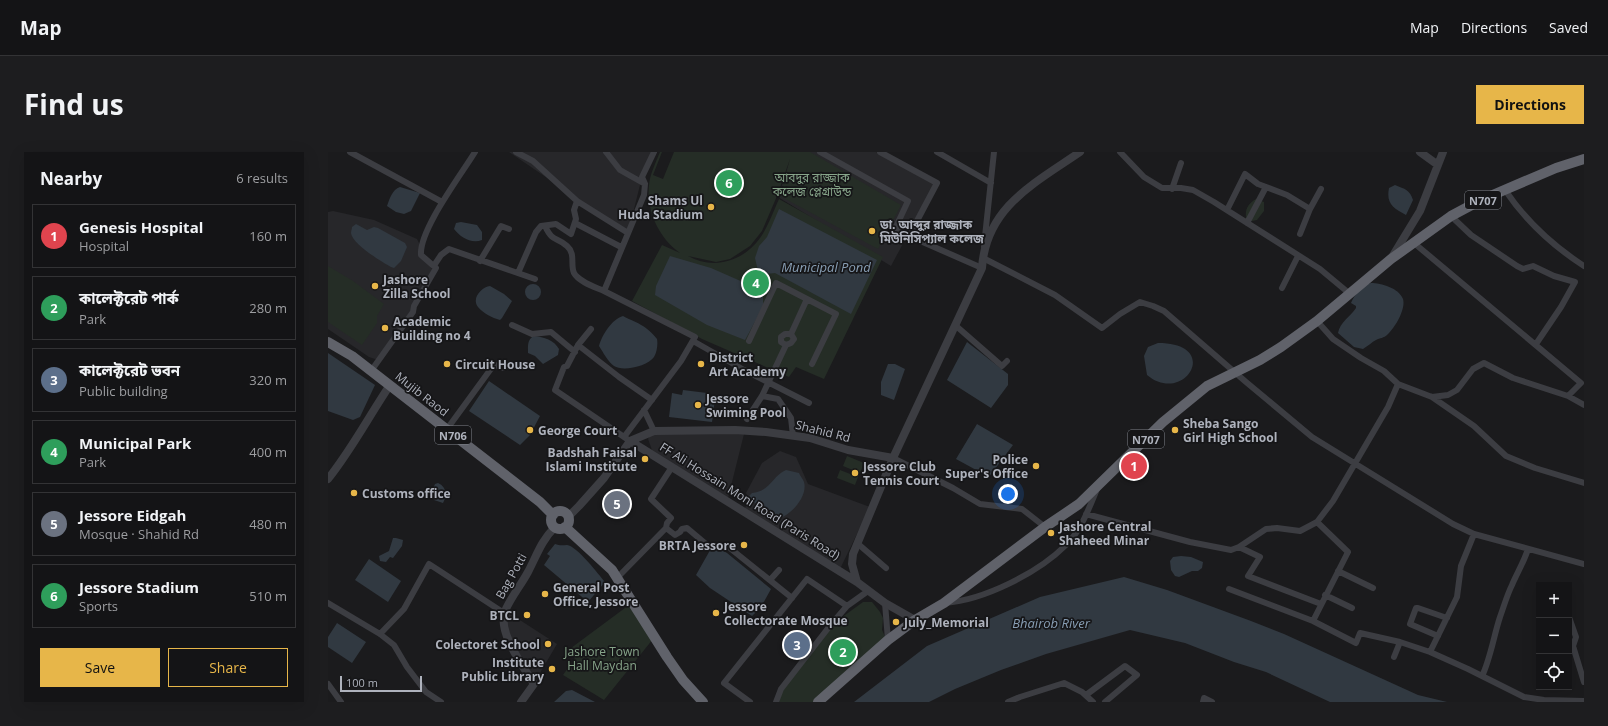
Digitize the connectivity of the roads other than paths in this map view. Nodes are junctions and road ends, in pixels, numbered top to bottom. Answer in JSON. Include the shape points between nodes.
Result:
{"nodes":[{"id":1,"x":350,"y":152,"type":"edge"},
{"id":2,"x":474,"y":152,"type":"edge"},
{"id":3,"x":516,"y":152,"type":"edge"},
{"id":4,"x":606,"y":152,"type":"edge"},
{"id":5,"x":654,"y":152,"type":"edge"},
{"id":6,"x":820,"y":152,"type":"edge"},
{"id":7,"x":880,"y":152,"type":"edge"},
{"id":8,"x":936,"y":152,"type":"edge"},
{"id":9,"x":994,"y":152,"type":"edge"},
{"id":10,"x":1080,"y":152,"type":"edge"},
{"id":11,"x":1120,"y":152,"type":"edge"},
{"id":12,"x":1420,"y":152,"type":"edge"},
{"id":13,"x":1443,"y":152,"type":"edge"},
{"id":14,"x":1584,"y":159,"type":"edge"},
{"id":15,"x":1181,"y":163,"type":"dead end"},
{"id":16,"x":1438,"y":165,"type":"junction"},
{"id":17,"x":991,"y":183,"type":"junction"},
{"id":18,"x":645,"y":184,"type":"junction"},
{"id":19,"x":1266,"y":187,"type":"junction"},
{"id":20,"x":1172,"y":188,"type":"junction"},
{"id":21,"x":1321,"y":189,"type":"dead end"},
{"id":22,"x":1505,"y":190,"type":"junction"},
{"id":23,"x":577,"y":201,"type":"junction"},
{"id":24,"x":442,"y":202,"type":"junction"},
{"id":25,"x":1310,"y":209,"type":"junction"},
{"id":26,"x":1227,"y":210,"type":"junction"},
{"id":27,"x":1451,"y":216,"type":"junction"},
{"id":28,"x":575,"y":223,"type":"junction"},
{"id":29,"x":1247,"y":223,"type":"junction"},
{"id":30,"x":545,"y":226,"type":"junction"},
{"id":31,"x":509,"y":229,"type":"dead end"},
{"id":32,"x":628,"y":233,"type":"junction"},
{"id":33,"x":1300,"y":234,"type":"dead end"},
{"id":34,"x":910,"y":236,"type":"junction"},
{"id":35,"x":1414,"y":243,"type":"junction"},
{"id":36,"x":622,"y":247,"type":"junction"},
{"id":37,"x":1298,"y":256,"type":"junction"},
{"id":38,"x":983,"y":258,"type":"junction"},
{"id":39,"x":1391,"y":259,"type":"junction"},
{"id":40,"x":480,"y":261,"type":"junction"},
{"id":41,"x":435,"y":264,"type":"dead end"},
{"id":42,"x":1584,"y":266,"type":"edge"},
{"id":43,"x":982,"y":268,"type":"junction"},
{"id":44,"x":518,"y":273,"type":"junction"},
{"id":45,"x":535,"y":279,"type":"dead end"},
{"id":46,"x":1282,"y":288,"type":"dead end"},
{"id":47,"x":604,"y":291,"type":"junction"},
{"id":48,"x":1350,"y":294,"type":"junction"},
{"id":49,"x":807,"y":299,"type":"junction"},
{"id":50,"x":1317,"y":321,"type":"junction"},
{"id":51,"x":512,"y":325,"type":"dead end"},
{"id":52,"x":955,"y":325,"type":"junction"},
{"id":53,"x":591,"y":329,"type":"dead end"},
{"id":54,"x":328,"y":336,"type":"edge"},
{"id":55,"x":693,"y":341,"type":"junction"},
{"id":56,"x":749,"y":341,"type":"dead end"},
{"id":57,"x":328,"y":342,"type":"edge"},
{"id":58,"x":1536,"y":344,"type":"junction"},
{"id":59,"x":578,"y":346,"type":"junction"},
{"id":60,"x":575,"y":352,"type":"junction"},
{"id":61,"x":352,"y":356,"type":"junction"},
{"id":62,"x":1007,"y":360,"type":"dead end"},
{"id":63,"x":812,"y":364,"type":"dead end"},
{"id":64,"x":503,"y":368,"type":"dead end"},
{"id":65,"x":371,"y":371,"type":"junction"},
{"id":66,"x":1234,"y":371,"type":"junction"},
{"id":67,"x":1582,"y":381,"type":"edge"},
{"id":68,"x":768,"y":382,"type":"junction"},
{"id":69,"x":1398,"y":384,"type":"junction"},
{"id":70,"x":390,"y":385,"type":"junction"},
{"id":71,"x":762,"y":396,"type":"junction"},
{"id":72,"x":1568,"y":396,"type":"junction"},
{"id":73,"x":1432,"y":397,"type":"junction"},
{"id":74,"x":652,"y":400,"type":"junction"},
{"id":75,"x":809,"y":403,"type":"dead end"},
{"id":76,"x":1584,"y":405,"type":"edge"},
{"id":77,"x":644,"y":410,"type":"junction"},
{"id":78,"x":747,"y":419,"type":"dead end"},
{"id":79,"x":446,"y":429,"type":"junction"},
{"id":80,"x":654,"y":431,"type":"junction"},
{"id":81,"x":793,"y":436,"type":"junction"},
{"id":82,"x":627,"y":439,"type":"junction"},
{"id":83,"x":893,"y":458,"type":"junction"},
{"id":84,"x":1355,"y":464,"type":"junction"},
{"id":85,"x":672,"y":466,"type":"junction"},
{"id":86,"x":328,"y":479,"type":"edge"},
{"id":87,"x":1584,"y":483,"type":"edge"},
{"id":88,"x":1099,"y":486,"type":"junction"},
{"id":89,"x":1086,"y":514,"type":"junction"},
{"id":90,"x":553,"y":515,"type":"junction"},
{"id":91,"x":568,"y":516,"type":"junction"},
{"id":92,"x":1317,"y":522,"type":"junction"},
{"id":93,"x":555,"y":527,"type":"junction"},
{"id":94,"x":565,"y":527,"type":"junction"},
{"id":95,"x":1045,"y":527,"type":"junction"},
{"id":96,"x":666,"y":528,"type":"junction"},
{"id":97,"x":1474,"y":534,"type":"junction"},
{"id":98,"x":857,"y":543,"type":"junction"},
{"id":99,"x":706,"y":544,"type":"dead end"},
{"id":100,"x":1239,"y":547,"type":"junction"},
{"id":101,"x":731,"y":549,"type":"dead end"},
{"id":102,"x":1528,"y":549,"type":"junction"},
{"id":103,"x":1584,"y":564,"type":"edge"},
{"id":104,"x":886,"y":568,"type":"dead end"},
{"id":105,"x":779,"y":570,"type":"dead end"},
{"id":106,"x":1338,"y":571,"type":"junction"},
{"id":107,"x":617,"y":578,"type":"junction"},
{"id":108,"x":770,"y":580,"type":"junction"},
{"id":109,"x":857,"y":582,"type":"junction"},
{"id":110,"x":1373,"y":588,"type":"dead end"},
{"id":111,"x":1229,"y":589,"type":"dead end"},
{"id":112,"x":868,"y":591,"type":"junction"},
{"id":113,"x":1325,"y":595,"type":"junction"},
{"id":114,"x":792,"y":598,"type":"junction"},
{"id":115,"x":328,"y":603,"type":"edge"},
{"id":116,"x":944,"y":603,"type":"junction"},
{"id":117,"x":884,"y":604,"type":"junction"},
{"id":118,"x":1321,"y":604,"type":"junction"},
{"id":119,"x":847,"y":606,"type":"junction"},
{"id":120,"x":1352,"y":608,"type":"dead end"},
{"id":121,"x":504,"y":613,"type":"junction"},
{"id":122,"x":1447,"y":618,"type":"junction"},
{"id":123,"x":1569,"y":618,"type":"edge"},
{"id":124,"x":915,"y":620,"type":"junction"},
{"id":125,"x":1313,"y":621,"type":"junction"},
{"id":126,"x":906,"y":627,"type":"junction"},
{"id":127,"x":380,"y":634,"type":"junction"},
{"id":128,"x":1438,"y":636,"type":"junction"},
{"id":129,"x":888,"y":640,"type":"junction"},
{"id":130,"x":1400,"y":642,"type":"junction"},
{"id":131,"x":1430,"y":652,"type":"junction"},
{"id":132,"x":1394,"y":658,"type":"dead end"},
{"id":133,"x":1482,"y":676,"type":"junction"},
{"id":134,"x":1584,"y":682,"type":"edge"},
{"id":135,"x":328,"y":684,"type":"edge"},
{"id":136,"x":1086,"y":695,"type":"junction"},
{"id":137,"x":1584,"y":701,"type":"edge"},
{"id":138,"x":342,"y":702,"type":"edge"},
{"id":139,"x":441,"y":702,"type":"edge"},
{"id":140,"x":521,"y":702,"type":"edge"},
{"id":141,"x":703,"y":702,"type":"edge"},
{"id":142,"x":750,"y":702,"type":"edge"},
{"id":143,"x":776,"y":702,"type":"edge"},
{"id":144,"x":818,"y":702,"type":"edge"},
{"id":145,"x":828,"y":702,"type":"edge"},
{"id":146,"x":1008,"y":702,"type":"edge"},
{"id":147,"x":1093,"y":702,"type":"edge"},
{"id":148,"x":1105,"y":702,"type":"edge"},
{"id":149,"x":1203,"y":702,"type":"edge"},
{"id":150,"x":1212,"y":702,"type":"edge"}],
"edges":[{"from":1,"to":24,"type":"street"},
{"from":2,"to":24,"type":"street"},
{"from":3,"to":23,"type":"street","via":[[533,162]]},
{"from":4,"to":18,"type":"street","via":[[620,170]]},
{"from":5,"to":18,"type":"street","via":[[642,177]]},
{"from":6,"to":34,"type":"street","via":[[908,201],[895,229]]},
{"from":7,"to":34,"type":"street","via":[[937,183]]},
{"from":8,"to":17,"type":"street"},
{"from":9,"to":17,"type":"street"},
{"from":10,"to":38,"type":"street","via":[[1020,193],[1002,212],[990,230]]},
{"from":11,"to":20,"type":"street","via":[[1144,177],[1162,188]]},
{"from":12,"to":16,"type":"street"},
{"from":13,"to":16,"type":"street"},
{"from":14,"to":22,"type":"highway","number":"N707"},
{"from":15,"to":20,"type":"street"},
{"from":16,"to":39,"type":"street","via":[[1416,221]]},
{"from":17,"to":38,"type":"street"},
{"from":18,"to":32,"type":"street","via":[[644,195]]},
{"from":19,"to":25,"type":"street","via":[[1287,195]]},
{"from":19,"to":26,"type":"street","via":[[1245,174]]},
{"from":19,"to":29,"type":"street"},
{"from":20,"to":26,"type":"street","via":[[1193,190]]},
{"from":21,"to":25,"type":"street"},
{"from":22,"to":27,"type":"highway","number":"N707"},
{"from":22,"to":42,"type":"street","via":[[1519,210],[1555,245]]},
{"from":23,"to":28,"type":"street","via":[[574,210]]},
{"from":23,"to":32,"type":"street"},
{"from":24,"to":65,"type":"street","via":[[421,248],[421,255],[436,268],[413,312]]},
{"from":25,"to":33,"type":"street"},
{"from":26,"to":29,"type":"street"},
{"from":27,"to":35,"type":"highway","number":"N707"},
{"from":27,"to":58,"type":"street","via":[[1471,235],[1517,266],[1523,269],[1533,266],[1575,282]]},
{"from":28,"to":30,"type":"street","via":[[571,234],[556,224]]},
{"from":28,"to":36,"type":"street"},
{"from":29,"to":37,"type":"street"},
{"from":30,"to":44,"type":"street","via":[[541,226],[536,232]]},
{"from":30,"to":47,"type":"street","via":[[549,236],[567,246],[572,254],[576,275]]},
{"from":31,"to":40,"type":"street","via":[[501,226]]},
{"from":32,"to":36,"type":"street"},
{"from":34,"to":43,"type":"street"},
{"from":35,"to":39,"type":"highway","number":"N707"},
{"from":35,"to":58,"type":"street"},
{"from":36,"to":47,"type":"street"},
{"from":37,"to":46,"type":"street"},
{"from":37,"to":48,"type":"street","via":[[1320,269]]},
{"from":38,"to":43,"type":"street"},
{"from":38,"to":66,"type":"street","via":[[1055,295],[1102,328],[1140,302],[1153,306],[1164,311]]},
{"from":39,"to":48,"type":"highway","number":"N707"},
{"from":40,"to":41,"type":"street","via":[[450,249],[441,255]]},
{"from":40,"to":44,"type":"street"},
{"from":43,"to":52,"type":"street"},
{"from":44,"to":45,"type":"street"},
{"from":47,"to":55,"type":"street","via":[[696,337]]},
{"from":48,"to":50,"type":"highway","number":"N707"},
{"from":49,"to":56,"type":"street","via":[[776,283]]},
{"from":49,"to":63,"type":"street","via":[[836,314]]},
{"from":49,"to":68,"type":"street","via":[[791,334],[781,337],[781,342],[786,345]]},
{"from":50,"to":66,"type":"highway","number":"N707","via":[[1260,360]]},
{"from":50,"to":69,"type":"street","via":[[1333,339],[1384,371]]},
{"from":51,"to":60,"type":"street","via":[[532,334],[551,332]]},
{"from":52,"to":62,"type":"street","via":[[1002,366]]},
{"from":52,"to":83,"type":"street"},
{"from":53,"to":59,"type":"street"},
{"from":54,"to":61,"type":"highway","number":"N706"},
{"from":55,"to":68,"type":"street"},
{"from":55,"to":74,"type":"street"},
{"from":57,"to":61,"type":"highway","name":"Mujib Raod","number":"N706"},
{"from":58,"to":67,"type":"street"},
{"from":59,"to":60,"type":"street"},
{"from":59,"to":74,"type":"street"},
{"from":60,"to":82,"type":"street","via":[[564,367],[555,390]]},
{"from":61,"to":65,"type":"highway","name":"Mujib Raod","number":"N706"},
{"from":64,"to":79,"type":"street","via":[[496,364],[493,366]]},
{"from":65,"to":70,"type":"highway","name":"Mujib Raod","number":"N706"},
{"from":66,"to":84,"type":"street","via":[[1312,437]]},
{"from":66,"to":88,"type":"highway","number":"N707","via":[[1208,386],[1163,422]]},
{"from":67,"to":72,"type":"street"},
{"from":68,"to":71,"type":"street"},
{"from":68,"to":75,"type":"street"},
{"from":69,"to":73,"type":"street"},
{"from":69,"to":84,"type":"street","via":[[1388,407]]},
{"from":70,"to":79,"type":"highway","name":"Mujib Raod","number":"N706"},
{"from":70,"to":86,"type":"street"},
{"from":71,"to":78,"type":"street"},
{"from":71,"to":81,"type":"street","via":[[778,399],[792,418]]},
{"from":72,"to":73,"type":"street","via":[[1513,378],[1484,363],[1473,369],[1457,390],[1448,395]]},
{"from":72,"to":76,"type":"street"},
{"from":73,"to":87,"type":"street","via":[[1474,426],[1506,456],[1534,468]]},
{"from":74,"to":77,"type":"street"},
{"from":77,"to":80,"type":"street"},
{"from":77,"to":82,"type":"street"},
{"from":79,"to":90,"type":"highway","name":"Mujib Raod","number":"N706"},
{"from":80,"to":81,"type":"street","name":"Shahid Rd","via":[[735,430]]},
{"from":80,"to":82,"type":"street","name":"Shahid Rd"},
{"from":81,"to":83,"type":"street","name":"Shahid Rd"},
{"from":82,"to":85,"type":"street","name":"FF Ali Hossain Moni Road (Paris Road)"},
{"from":82,"to":91,"type":"street","via":[[604,478]]},
{"from":83,"to":95,"type":"street","via":[[980,504],[1022,509]]},
{"from":83,"to":98,"type":"street"},
{"from":84,"to":92,"type":"street"},
{"from":84,"to":97,"type":"street","via":[[1453,524]]},
{"from":85,"to":96,"type":"street","via":[[652,499],[671,518]]},
{"from":85,"to":109,"type":"street","name":"FF Ali Hossain Moni Road (Paris Road)"},
{"from":88,"to":89,"type":"street"},
{"from":88,"to":95,"type":"highway","number":"N707","via":[[1079,504]]},
{"from":89,"to":100,"type":"street","via":[[1216,548],[1230,550]]},
{"from":89,"to":116,"type":"street","via":[[1067,545],[1018,580],[968,600]]},
{"from":90,"to":91,"type":"highway","via":[[561,512]]},
{"from":90,"to":93,"type":"highway","via":[[552,523]]},
{"from":91,"to":94,"type":"highway"},
{"from":92,"to":100,"type":"street","via":[[1300,531],[1277,528],[1266,530]]},
{"from":92,"to":106,"type":"street","via":[[1348,552]]},
{"from":93,"to":94,"type":"highway"},
{"from":93,"to":121,"type":"street","name":"Bag Potti","via":[[545,536],[528,573]]},
{"from":94,"to":107,"type":"highway","via":[[609,566]]},
{"from":95,"to":116,"type":"highway","number":"N707"},
{"from":96,"to":99,"type":"street","via":[[675,535],[687,528]]},
{"from":96,"to":107,"type":"street"},
{"from":97,"to":102,"type":"street"},
{"from":97,"to":122,"type":"street","via":[[1462,562],[1458,591]]},
{"from":98,"to":104,"type":"street"},
{"from":98,"to":109,"type":"street","via":[[852,564]]},
{"from":100,"to":118,"type":"street","via":[[1260,557],[1248,576]]},
{"from":101,"to":108,"type":"street"},
{"from":102,"to":103,"type":"street"},
{"from":102,"to":133,"type":"street","via":[[1496,629]]},
{"from":105,"to":108,"type":"street"},
{"from":106,"to":110,"type":"street"},
{"from":106,"to":113,"type":"street"},
{"from":107,"to":141,"type":"highway","via":[[683,680]]},
{"from":108,"to":114,"type":"street"},
{"from":109,"to":112,"type":"street","name":"FF Ali Hossain Moni Road (Paris Road)"},
{"from":111,"to":125,"type":"street"},
{"from":112,"to":117,"type":"street","name":"FF Ali Hossain Moni Road (Paris Road)"},
{"from":112,"to":119,"type":"street"},
{"from":113,"to":118,"type":"street"},
{"from":113,"to":120,"type":"street"},
{"from":114,"to":119,"type":"street","via":[[807,579]]},
{"from":114,"to":142,"type":"street","via":[[724,683]]},
{"from":115,"to":127,"type":"street"},
{"from":116,"to":124,"type":"highway","number":"N707"},
{"from":117,"to":124,"type":"street","name":"FF Ali Hossain Moni Road (Paris Road)"},
{"from":117,"to":129,"type":"street"},
{"from":118,"to":125,"type":"street"},
{"from":119,"to":143,"type":"street","via":[[781,689]]},
{"from":121,"to":127,"type":"street","via":[[429,564],[404,609]]},
{"from":121,"to":140,"type":"street","name":"Bag Potti","via":[[508,640],[534,684]]},
{"from":122,"to":128,"type":"street"},
{"from":122,"to":128,"type":"street","via":[[1416,608],[1410,624]]},
{"from":123,"to":134,"type":"street","via":[[1576,637],[1573,646]]},
{"from":124,"to":126,"type":"highway","number":"N707"},
{"from":125,"to":130,"type":"street","via":[[1356,643],[1360,633]]},
{"from":126,"to":129,"type":"highway","number":"N707"},
{"from":126,"to":145,"type":"highway","number":"N707"},
{"from":127,"to":139,"type":"street","via":[[394,645],[426,692]]},
{"from":128,"to":131,"type":"street"},
{"from":129,"to":144,"type":"highway","number":"N707"},
{"from":130,"to":131,"type":"street"},
{"from":130,"to":132,"type":"street"},
{"from":131,"to":133,"type":"street"},
{"from":133,"to":137,"type":"street","via":[[1524,697]]},
{"from":135,"to":138,"type":"street"},
{"from":136,"to":146,"type":"street","via":[[1064,683]]},
{"from":136,"to":147,"type":"street"},
{"from":136,"to":148,"type":"street","via":[[1125,666],[1136,675]]},
{"from":149,"to":150,"type":"street","via":[[1204,698]]}]}
